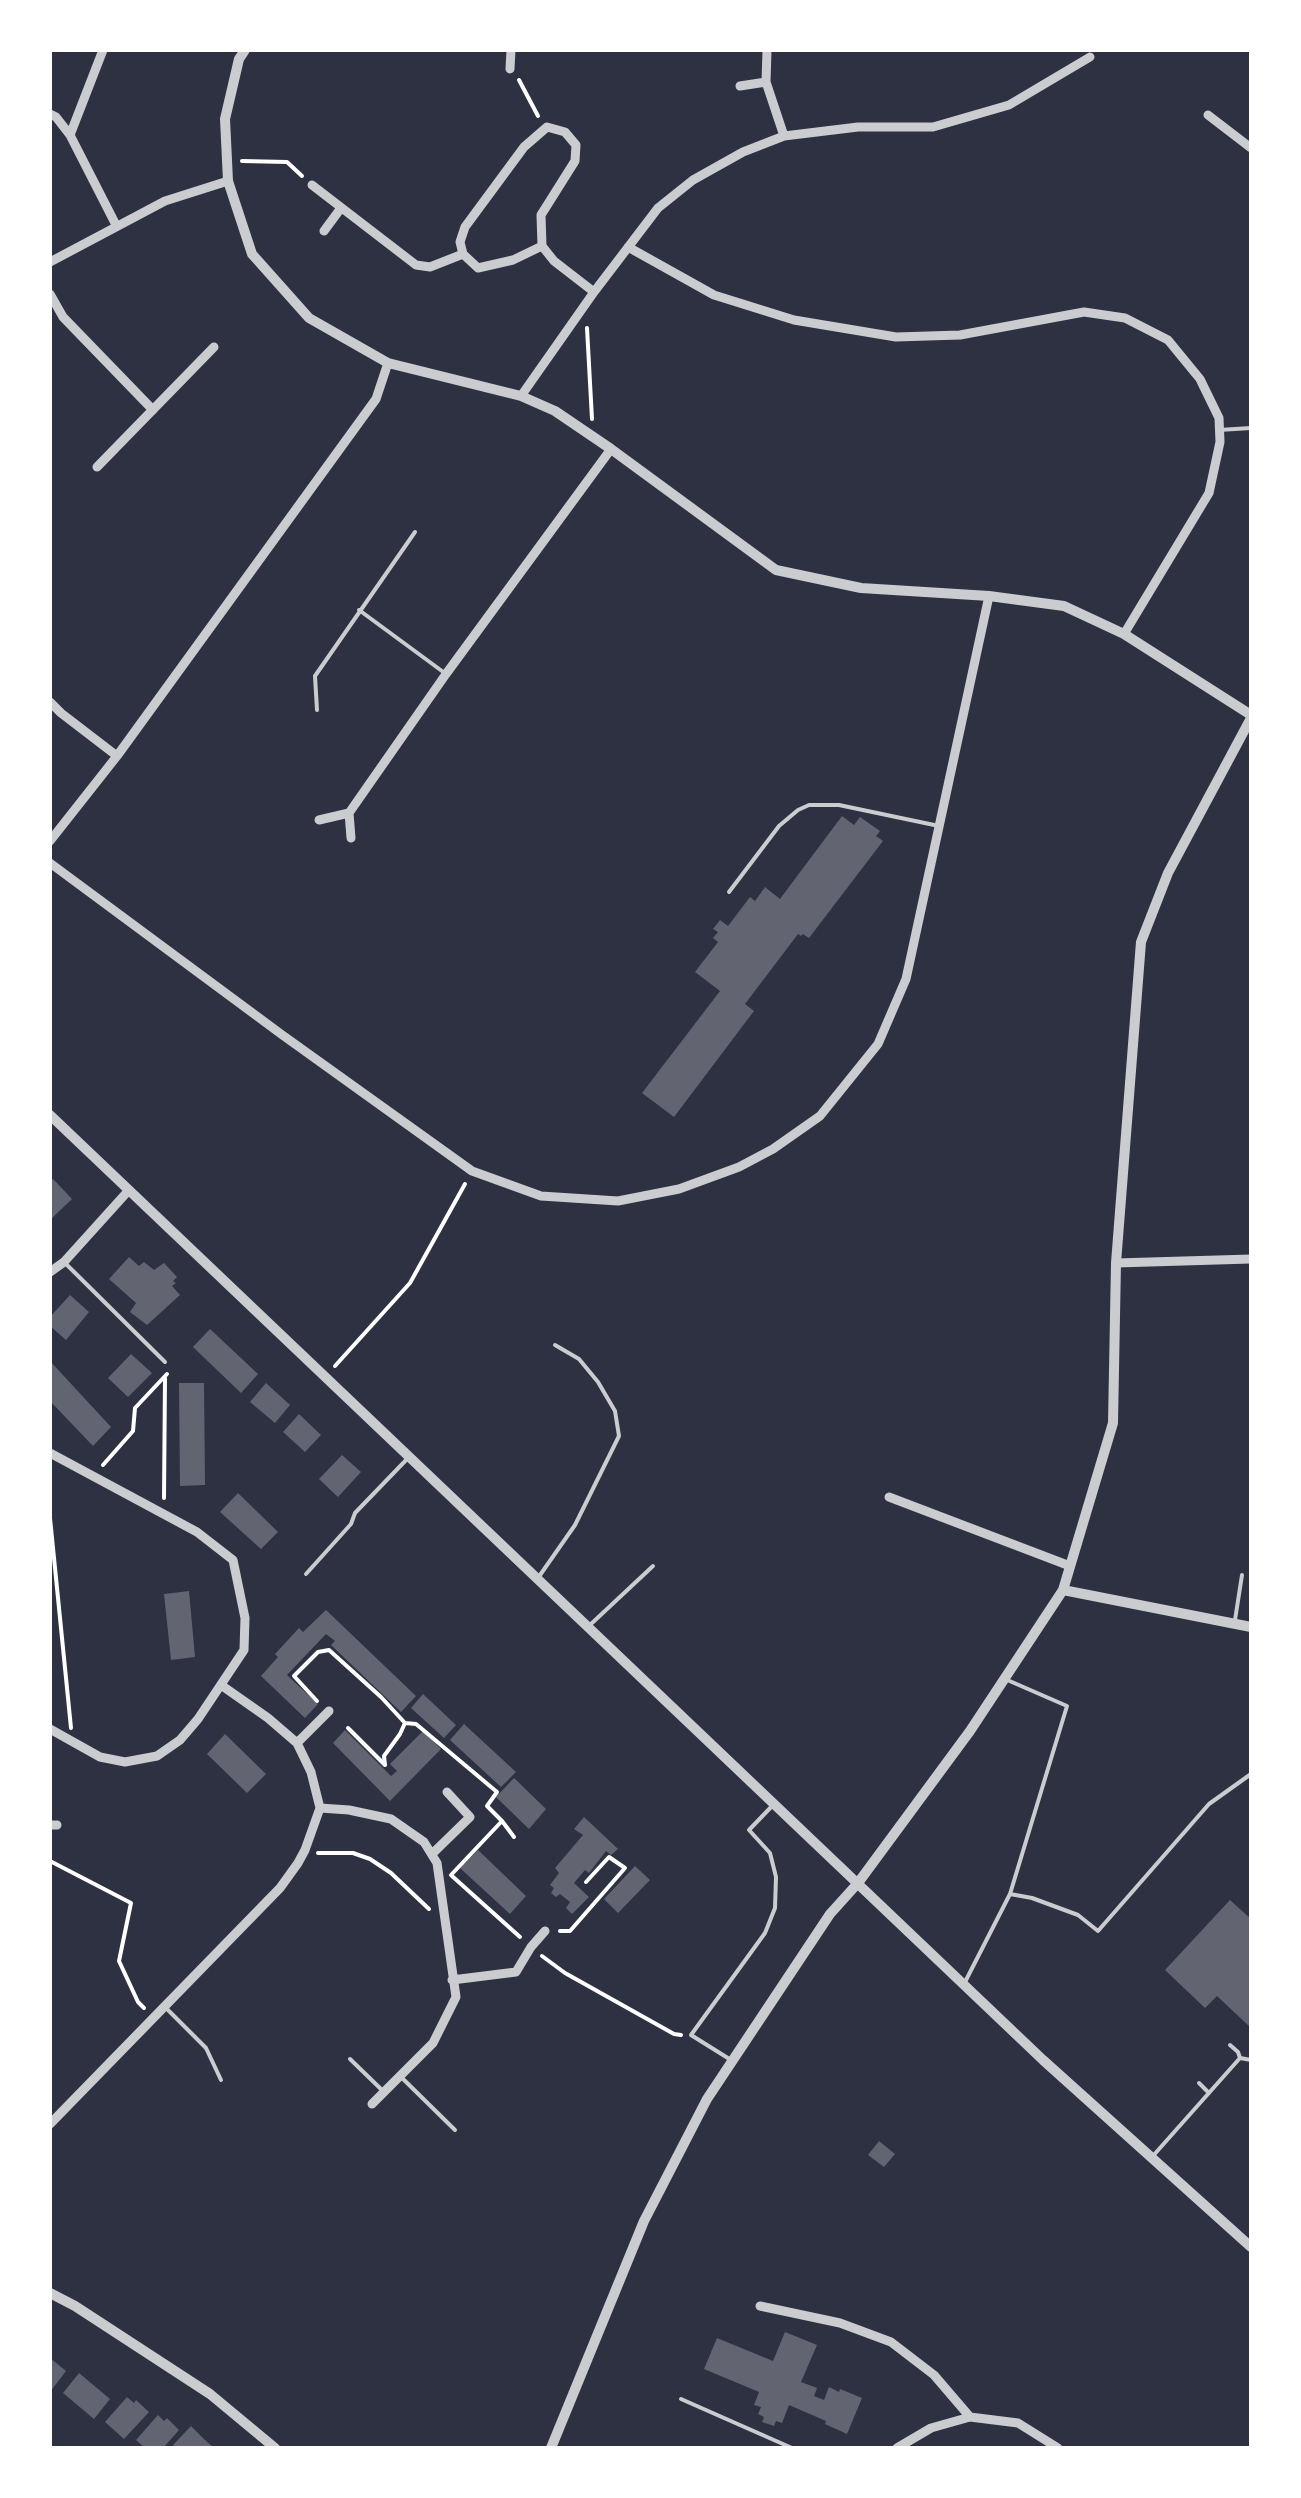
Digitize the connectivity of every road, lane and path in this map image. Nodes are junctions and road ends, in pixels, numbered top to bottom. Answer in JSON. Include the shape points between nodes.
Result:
{"nodes":[{"id":1,"x":103,"y":50,"type":"edge"},
{"id":2,"x":245,"y":50,"type":"edge"},
{"id":3,"x":511,"y":50,"type":"edge"},
{"id":4,"x":767,"y":50,"type":"edge"},
{"id":5,"x":1090,"y":57,"type":"dead end"},
{"id":6,"x":510,"y":69,"type":"joint"},
{"id":7,"x":766,"y":82,"type":"junction"},
{"id":8,"x":740,"y":86,"type":"dead end"},
{"id":9,"x":50,"y":114,"type":"edge"},
{"id":10,"x":1208,"y":115,"type":"dead end"},
{"id":11,"x":545,"y":129,"type":"junction"},
{"id":12,"x":70,"y":136,"type":"junction"},
{"id":13,"x":784,"y":136,"type":"junction"},
{"id":14,"x":1251,"y":148,"type":"edge"},
{"id":15,"x":227,"y":160,"type":"junction"},
{"id":16,"x":228,"y":180,"type":"junction"},
{"id":17,"x":312,"y":185,"type":"joint"},
{"id":18,"x":341,"y":208,"type":"junction"},
{"id":19,"x":116,"y":225,"type":"junction"},
{"id":20,"x":324,"y":231,"type":"dead end"},
{"id":21,"x":542,"y":246,"type":"junction"},
{"id":22,"x":628,"y":247,"type":"junction"},
{"id":23,"x":463,"y":254,"type":"junction"},
{"id":24,"x":50,"y":262,"type":"edge"},
{"id":25,"x":594,"y":292,"type":"junction"},
{"id":26,"x":50,"y":294,"type":"edge"},
{"id":27,"x":583,"y":309,"type":"junction"},
{"id":28,"x":214,"y":347,"type":"dead end"},
{"id":29,"x":388,"y":364,"type":"junction"},
{"id":30,"x":521,"y":396,"type":"junction"},
{"id":31,"x":153,"y":410,"type":"junction"},
{"id":32,"x":1251,"y":428,"type":"edge"},
{"id":33,"x":584,"y":430,"type":"junction"},
{"id":34,"x":1219,"y":430,"type":"junction"},
{"id":35,"x":611,"y":449,"type":"junction"},
{"id":36,"x":97,"y":467,"type":"dead end"},
{"id":37,"x":415,"y":532,"type":"dead end"},
{"id":38,"x":988,"y":596,"type":"junction"},
{"id":39,"x":359,"y":610,"type":"junction"},
{"id":40,"x":1124,"y":634,"type":"junction"},
{"id":41,"x":446,"y":674,"type":"junction"},
{"id":42,"x":50,"y":702,"type":"edge"},
{"id":43,"x":317,"y":710,"type":"dead end"},
{"id":44,"x":1251,"y":717,"type":"edge"},
{"id":45,"x":117,"y":756,"type":"junction"},
{"id":46,"x":349,"y":813,"type":"junction"},
{"id":47,"x":319,"y":820,"type":"dead end"},
{"id":48,"x":939,"y":826,"type":"junction"},
{"id":49,"x":351,"y":838,"type":"dead end"},
{"id":50,"x":50,"y":841,"type":"edge"},
{"id":51,"x":50,"y":863,"type":"edge"},
{"id":52,"x":729,"y":892,"type":"dead end"},
{"id":53,"x":50,"y":1115,"type":"edge"},
{"id":54,"x":472,"y":1171,"type":"junction"},
{"id":55,"x":129,"y":1190,"type":"junction"},
{"id":56,"x":1251,"y":1260,"type":"edge"},
{"id":57,"x":64,"y":1262,"type":"junction"},
{"id":58,"x":1116,"y":1262,"type":"junction"},
{"id":59,"x":50,"y":1272,"type":"edge"},
{"id":60,"x":555,"y":1345,"type":"dead end"},
{"id":61,"x":165,"y":1362,"type":"joint"},
{"id":62,"x":325,"y":1376,"type":"junction"},
{"id":63,"x":165,"y":1378,"type":"junction"},
{"id":64,"x":50,"y":1453,"type":"edge"},
{"id":65,"x":409,"y":1457,"type":"junction"},
{"id":66,"x":94,"y":1476,"type":"junction"},
{"id":67,"x":889,"y":1497,"type":"dead end"},
{"id":68,"x":160,"y":1512,"type":"junction"},
{"id":69,"x":50,"y":1518,"type":"edge"},
{"id":70,"x":653,"y":1566,"type":"dead end"},
{"id":71,"x":1070,"y":1566,"type":"junction"},
{"id":72,"x":306,"y":1574,"type":"dead end"},
{"id":73,"x":1242,"y":1575,"type":"dead end"},
{"id":74,"x":538,"y":1578,"type":"junction"},
{"id":75,"x":1063,"y":1590,"type":"junction"},
{"id":76,"x":1234,"y":1624,"type":"junction"},
{"id":77,"x":588,"y":1627,"type":"junction"},
{"id":78,"x":1251,"y":1627,"type":"edge"},
{"id":79,"x":1004,"y":1679,"type":"junction"},
{"id":80,"x":221,"y":1685,"type":"junction"},
{"id":81,"x":317,"y":1701,"type":"dead end"},
{"id":82,"x":329,"y":1711,"type":"dead end"},
{"id":83,"x":405,"y":1723,"type":"junction"},
{"id":84,"x":348,"y":1728,"type":"dead end"},
{"id":85,"x":50,"y":1729,"type":"edge"},
{"id":86,"x":73,"y":1742,"type":"junction"},
{"id":87,"x":297,"y":1743,"type":"junction"},
{"id":88,"x":1251,"y":1774,"type":"edge"},
{"id":89,"x":447,"y":1792,"type":"dead end"},
{"id":90,"x":774,"y":1804,"type":"junction"},
{"id":91,"x":320,"y":1808,"type":"junction"},
{"id":92,"x":502,"y":1822,"type":"junction"},
{"id":93,"x":514,"y":1837,"type":"dead end"},
{"id":94,"x":304,"y":1850,"type":"junction"},
{"id":95,"x":432,"y":1854,"type":"junction"},
{"id":96,"x":50,"y":1860,"type":"edge"},
{"id":97,"x":586,"y":1882,"type":"dead end"},
{"id":98,"x":858,"y":1883,"type":"junction"},
{"id":99,"x":1010,"y":1894,"type":"junction"},
{"id":100,"x":442,"y":1911,"type":"junction"},
{"id":101,"x":545,"y":1931,"type":"joint"},
{"id":102,"x":532,"y":1947,"type":"junction"},
{"id":103,"x":452,"y":1980,"type":"junction"},
{"id":104,"x":964,"y":1984,"type":"junction"},
{"id":105,"x":164,"y":2007,"type":"junction"},
{"id":106,"x":154,"y":2019,"type":"junction"},
{"id":107,"x":690,"y":2035,"type":"junction"},
{"id":108,"x":1230,"y":2045,"type":"dead end"},
{"id":109,"x":1240,"y":2058,"type":"junction"},
{"id":110,"x":350,"y":2059,"type":"dead end"},
{"id":111,"x":732,"y":2060,"type":"junction"},
{"id":112,"x":1251,"y":2060,"type":"edge"},
{"id":113,"x":400,"y":2076,"type":"junction"},
{"id":114,"x":221,"y":2080,"type":"dead end"},
{"id":115,"x":1198,"y":2083,"type":"dead end"},
{"id":116,"x":384,"y":2092,"type":"junction"},
{"id":117,"x":1210,"y":2093,"type":"junction"},
{"id":118,"x":372,"y":2104,"type":"dead end"},
{"id":119,"x":50,"y":2124,"type":"edge"},
{"id":120,"x":455,"y":2130,"type":"dead end"},
{"id":121,"x":1152,"y":2158,"type":"junction"},
{"id":122,"x":1251,"y":2247,"type":"edge"},
{"id":123,"x":50,"y":2294,"type":"edge"},
{"id":124,"x":760,"y":2306,"type":"dead end"},
{"id":125,"x":681,"y":2399,"type":"dead end"},
{"id":126,"x":970,"y":2417,"type":"junction"},
{"id":127,"x":275,"y":2448,"type":"edge"},
{"id":128,"x":551,"y":2448,"type":"edge"},
{"id":129,"x":792,"y":2448,"type":"edge"},
{"id":130,"x":897,"y":2448,"type":"edge"},
{"id":131,"x":1058,"y":2448,"type":"edge"}],
"edges":[{"from":1,"to":12,"type":"street"},
{"from":2,"to":15,"type":"street","via":[[225,119]]},
{"from":3,"to":6,"type":"street"},
{"from":4,"to":7,"type":"street"},
{"from":5,"to":13,"type":"street","via":[[1009,106],[933,127]]},
{"from":6,"to":11,"type":"path"},
{"from":7,"to":8,"type":"street"},
{"from":7,"to":13,"type":"street"},
{"from":9,"to":12,"type":"street"},
{"from":10,"to":14,"type":"street"},
{"from":11,"to":21,"type":"street","via":[[565,132],[576,145],[575,161],[541,215]]},
{"from":11,"to":23,"type":"street","via":[[465,226]]},
{"from":12,"to":19,"type":"street"},
{"from":13,"to":22,"type":"street","via":[[693,180],[658,208]]},
{"from":15,"to":16,"type":"street"},
{"from":15,"to":17,"type":"path","via":[[286,162]]},
{"from":16,"to":19,"type":"street"},
{"from":16,"to":29,"type":"street","via":[[252,254],[309,318]]},
{"from":17,"to":18,"type":"street"},
{"from":18,"to":20,"type":"street"},
{"from":18,"to":23,"type":"street","via":[[416,265],[430,268]]},
{"from":19,"to":24,"type":"street"},
{"from":21,"to":23,"type":"street","via":[[478,268]]},
{"from":21,"to":25,"type":"street"},
{"from":22,"to":25,"type":"street"},
{"from":22,"to":34,"type":"street","via":[[714,295],[794,320],[896,337],[960,335],[1084,312],[1125,318],[1168,340],[1200,379]]},
{"from":25,"to":27,"type":"street"},
{"from":26,"to":31,"type":"street","via":[[63,317]]},
{"from":27,"to":30,"type":"street"},
{"from":27,"to":33,"type":"path","via":[[593,418]]},
{"from":28,"to":31,"type":"street"},
{"from":29,"to":30,"type":"street"},
{"from":29,"to":45,"type":"street","via":[[376,398]]},
{"from":30,"to":33,"type":"street"},
{"from":31,"to":36,"type":"street"},
{"from":32,"to":34,"type":"lane"},
{"from":33,"to":35,"type":"street"},
{"from":34,"to":40,"type":"street","via":[[1209,493]]},
{"from":35,"to":38,"type":"street","via":[[776,570],[861,588]]},
{"from":35,"to":41,"type":"street"},
{"from":37,"to":39,"type":"lane"},
{"from":38,"to":40,"type":"street","via":[[1064,606]]},
{"from":38,"to":48,"type":"street"},
{"from":39,"to":41,"type":"lane"},
{"from":39,"to":43,"type":"lane","via":[[315,676]]},
{"from":40,"to":44,"type":"street"},
{"from":41,"to":46,"type":"street"},
{"from":42,"to":45,"type":"street"},
{"from":44,"to":58,"type":"street","via":[[1168,873],[1141,942]]},
{"from":45,"to":50,"type":"street"},
{"from":46,"to":47,"type":"street"},
{"from":46,"to":49,"type":"street"},
{"from":48,"to":52,"type":"lane","via":[[809,805],[779,826]]},
{"from":48,"to":54,"type":"street","via":[[906,980],[878,1044],[820,1116],[739,1167],[678,1190],[618,1201],[541,1196]]},
{"from":51,"to":54,"type":"street"},
{"from":53,"to":55,"type":"street"},
{"from":54,"to":62,"type":"path","via":[[410,1284]]},
{"from":55,"to":57,"type":"street"},
{"from":55,"to":62,"type":"street"},
{"from":56,"to":58,"type":"street"},
{"from":57,"to":59,"type":"street"},
{"from":57,"to":61,"type":"lane"},
{"from":58,"to":71,"type":"street","via":[[1113,1423]]},
{"from":60,"to":74,"type":"lane","via":[[578,1358],[598,1382],[615,1411],[619,1436],[575,1526]]},
{"from":61,"to":63,"type":"path"},
{"from":62,"to":65,"type":"street"},
{"from":63,"to":66,"type":"path","via":[[135,1408],[133,1431]]},
{"from":63,"to":68,"type":"path"},
{"from":64,"to":66,"type":"street"},
{"from":65,"to":72,"type":"lane"},
{"from":65,"to":74,"type":"street"},
{"from":66,"to":68,"type":"street"},
{"from":67,"to":71,"type":"street"},
{"from":68,"to":80,"type":"street","via":[[233,1560],[244,1650]]},
{"from":69,"to":86,"type":"path"},
{"from":70,"to":77,"type":"lane"},
{"from":71,"to":75,"type":"street"},
{"from":73,"to":76,"type":"lane"},
{"from":74,"to":77,"type":"street"},
{"from":75,"to":76,"type":"street"},
{"from":75,"to":79,"type":"street"},
{"from":76,"to":78,"type":"street"},
{"from":77,"to":90,"type":"street"},
{"from":79,"to":98,"type":"street"},
{"from":79,"to":99,"type":"lane","via":[[1067,1706]]},
{"from":80,"to":86,"type":"street","via":[[180,1740],[157,1756],[125,1762]]},
{"from":80,"to":87,"type":"street"},
{"from":81,"to":83,"type":"path","via":[[294,1676],[329,1650]]},
{"from":82,"to":87,"type":"street"},
{"from":83,"to":84,"type":"path","via":[[385,1765]]},
{"from":83,"to":92,"type":"path","via":[[416,1724],[497,1792],[487,1806]]},
{"from":85,"to":86,"type":"street"},
{"from":87,"to":91,"type":"street"},
{"from":88,"to":99,"type":"lane","via":[[1208,1804],[1098,1931],[1078,1914]]},
{"from":89,"to":95,"type":"street","via":[[470,1817]]},
{"from":90,"to":98,"type":"street"},
{"from":90,"to":107,"type":"lane","via":[[749,1830],[770,1853],[775,1908],[765,1933]]},
{"from":91,"to":94,"type":"street"},
{"from":91,"to":95,"type":"street","via":[[390,1819]]},
{"from":92,"to":93,"type":"path"},
{"from":92,"to":102,"type":"path","via":[[451,1875]]},
{"from":94,"to":100,"type":"path","via":[[370,1858],[431,1912]]},
{"from":94,"to":105,"type":"street","via":[[280,1888]]},
{"from":95,"to":100,"type":"street"},
{"from":96,"to":106,"type":"path","via":[[132,1903],[119,1960],[138,2002]]},
{"from":97,"to":101,"type":"path","via":[[610,1856],[626,1868],[570,1931]]},
{"from":98,"to":104,"type":"street"},
{"from":98,"to":111,"type":"street"},
{"from":99,"to":104,"type":"lane"},
{"from":100,"to":103,"type":"street"},
{"from":101,"to":102,"type":"street"},
{"from":102,"to":103,"type":"street","via":[[516,1972]]},
{"from":102,"to":107,"type":"path","via":[[564,1973],[674,2034]]},
{"from":103,"to":113,"type":"street","via":[[456,1997],[433,2043]]},
{"from":104,"to":121,"type":"street"},
{"from":105,"to":106,"type":"street"},
{"from":105,"to":114,"type":"lane","via":[[206,2048]]},
{"from":106,"to":119,"type":"street"},
{"from":107,"to":111,"type":"lane"},
{"from":108,"to":109,"type":"lane"},
{"from":109,"to":112,"type":"lane"},
{"from":109,"to":117,"type":"lane"},
{"from":110,"to":116,"type":"lane"},
{"from":111,"to":128,"type":"street","via":[[650,2208]]},
{"from":113,"to":116,"type":"street"},
{"from":113,"to":120,"type":"lane"},
{"from":115,"to":117,"type":"lane"},
{"from":116,"to":118,"type":"street"},
{"from":117,"to":121,"type":"lane"},
{"from":121,"to":122,"type":"street"},
{"from":123,"to":127,"type":"street","via":[[210,2394]]},
{"from":124,"to":126,"type":"street","via":[[891,2342],[934,2375]]},
{"from":125,"to":129,"type":"lane"},
{"from":126,"to":130,"type":"street","via":[[931,2428]]},
{"from":126,"to":131,"type":"street","via":[[1018,2422]]}]}
